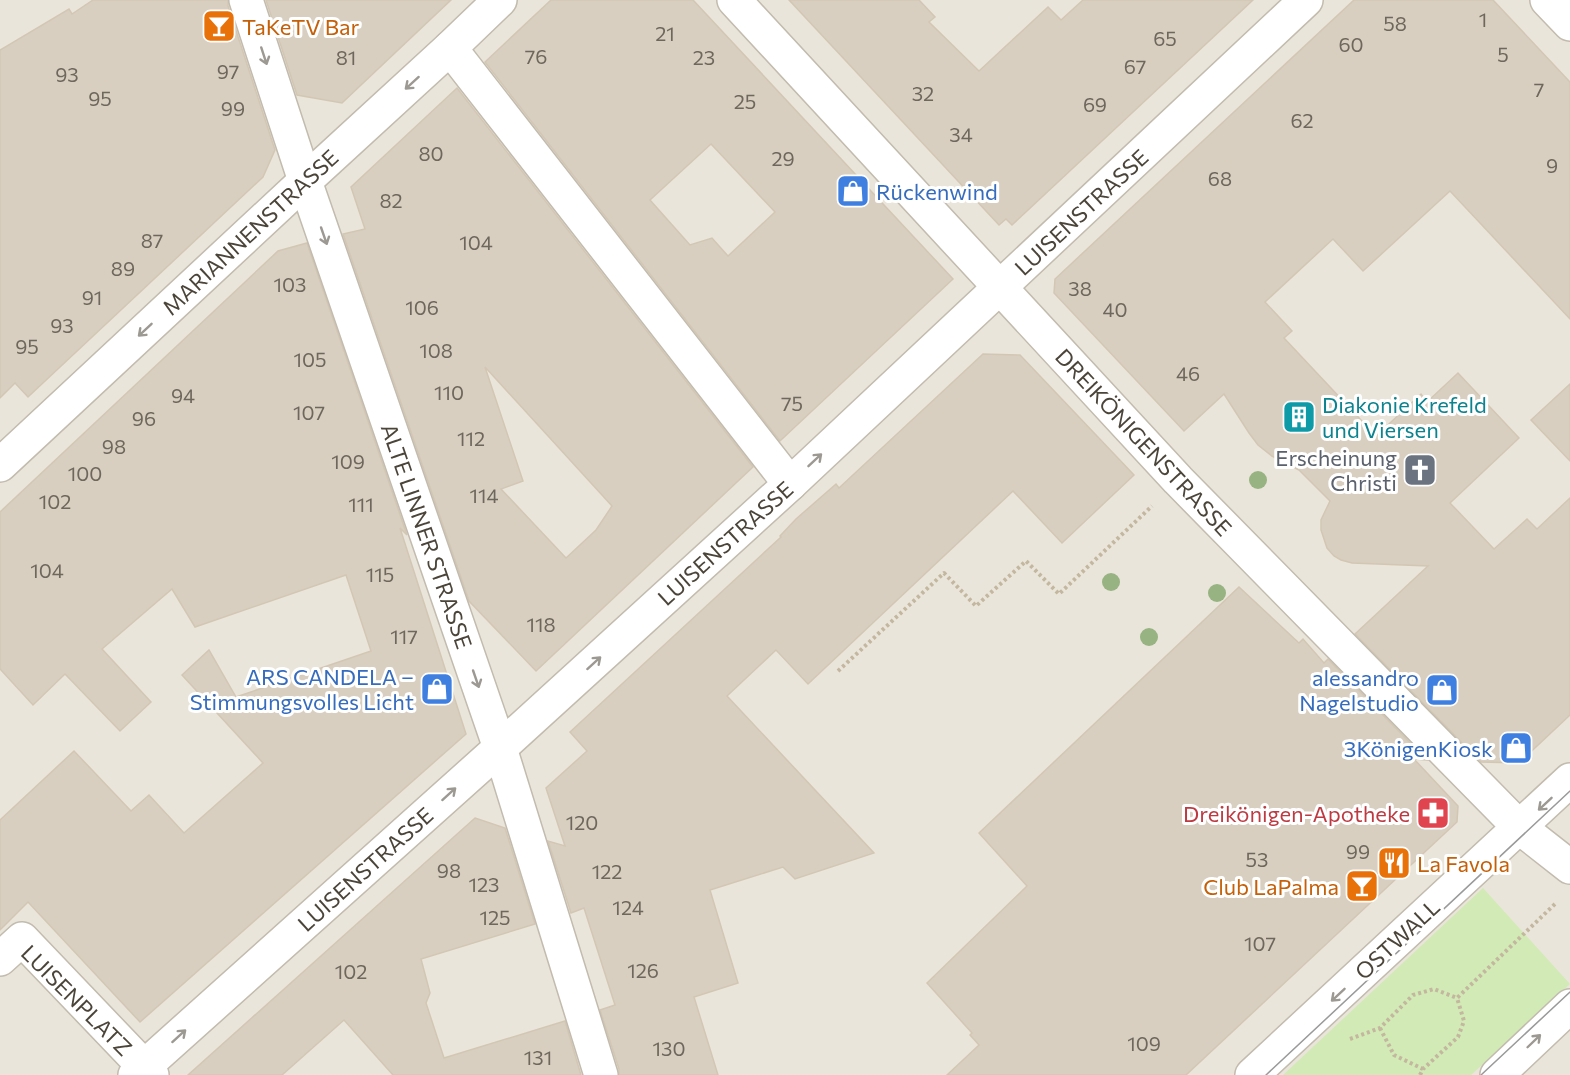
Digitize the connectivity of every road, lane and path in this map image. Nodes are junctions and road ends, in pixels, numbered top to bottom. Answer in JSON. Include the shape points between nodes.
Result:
{"nodes":[{"id":1,"x":246,"y":0,"type":"edge"},
{"id":2,"x":500,"y":0,"type":"edge"},
{"id":3,"x":734,"y":0,"type":"edge"},
{"id":4,"x":1306,"y":0,"type":"edge"},
{"id":5,"x":1547,"y":0,"type":"edge"},
{"id":6,"x":1570,"y":24,"type":"edge"},
{"id":7,"x":450,"y":48,"type":"junction"},
{"id":8,"x":305,"y":181,"type":"junction"},
{"id":9,"x":1000,"y":288,"type":"junction"},
{"id":10,"x":0,"y":465,"type":"edge"},
{"id":11,"x":1178,"y":480,"type":"junction"},
{"id":12,"x":790,"y":484,"type":"junction"},
{"id":13,"x":838,"y":671,"type":"dead end"},
{"id":14,"x":500,"y":748,"type":"junction"},
{"id":15,"x":1570,"y":780,"type":"edge"},
{"id":16,"x":1519,"y":827,"type":"junction"},
{"id":17,"x":1566,"y":883,"type":"edge"},
{"id":18,"x":0,"y":959,"type":"edge"},
{"id":19,"x":1456,"y":998,"type":"junction"},
{"id":20,"x":1570,"y":1006,"type":"edge"},
{"id":21,"x":1380,"y":1028,"type":"junction"},
{"id":22,"x":1342,"y":1046,"type":"dead end"},
{"id":23,"x":1423,"y":1069,"type":"junction"},
{"id":24,"x":144,"y":1072,"type":"edge"},
{"id":25,"x":601,"y":1075,"type":"edge"},
{"id":26,"x":1252,"y":1075,"type":"edge"},
{"id":27,"x":1420,"y":1075,"type":"edge"},
{"id":28,"x":1497,"y":1075,"type":"edge"}],
"edges":[{"from":1,"to":8,"type":"street","name":"ALTE LINNER STRASSE","one_way":true},
{"from":2,"to":7,"type":"street","name":"MARIANNENSTRASSE"},
{"from":3,"to":9,"type":"street","name":"DREIKÖNIGENSTRASSE"},
{"from":4,"to":9,"type":"street","name":"LUISENSTRASSE"},
{"from":5,"to":6,"type":"street"},
{"from":7,"to":8,"type":"street","name":"MARIANNENSTRASSE","one_way":true},
{"from":7,"to":12,"type":"street"},
{"from":8,"to":10,"type":"street","name":"MARIANNENSTRASSE","one_way":true},
{"from":8,"to":14,"type":"street","name":"ALTE LINNER STRASSE","one_way":true},
{"from":9,"to":11,"type":"street","name":"DREIKÖNIGENSTRASSE"},
{"from":12,"to":9,"type":"street","name":"LUISENSTRASSE","one_way":true},
{"from":11,"to":13,"type":"path","via":[[1059,594],[1026,561],[976,606],[944,573]]},
{"from":11,"to":16,"type":"street","name":"DREIKÖNIGENSTRASSE"},
{"from":14,"to":12,"type":"street","name":"LUISENSTRASSE","one_way":true},
{"from":24,"to":14,"type":"street","name":"LUISENSTRASSE","one_way":true},
{"from":14,"to":25,"type":"street","name":"ALTE LINNER STRASSE"},
{"from":15,"to":16,"type":"street","name":"OSTWALL","one_way":true},
{"from":16,"to":17,"type":"street","name":"DREIKÖNIGENSTRASSE"},
{"from":16,"to":26,"type":"street","name":"OSTWALL","one_way":true},
{"from":17,"to":19,"type":"path"},
{"from":18,"to":24,"type":"street","name":"LUISENPLATZ","via":[[22,939]]},
{"from":19,"to":21,"type":"path","via":[[1434,989],[1413,995]]},
{"from":19,"to":23,"type":"path","via":[[1464,1021],[1458,1037]]},
{"from":28,"to":20,"type":"street","one_way":true},
{"from":21,"to":22,"type":"path","via":[[1350,1038]]},
{"from":21,"to":23,"type":"path","via":[[1394,1055]]},
{"from":23,"to":27,"type":"path"}]}
